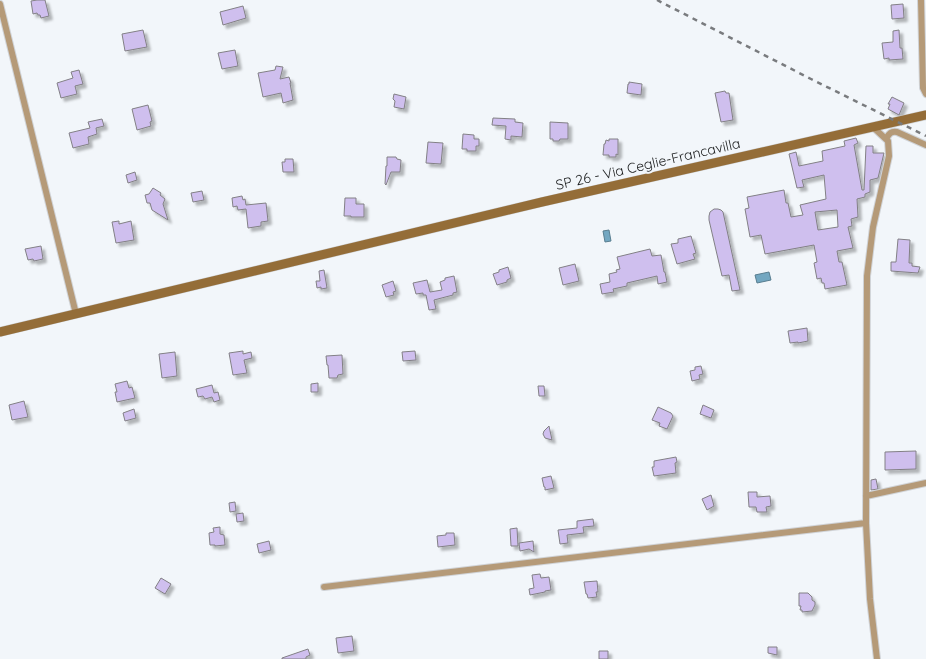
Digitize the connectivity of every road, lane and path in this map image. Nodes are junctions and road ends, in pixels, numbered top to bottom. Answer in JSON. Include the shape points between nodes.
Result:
{"nodes":[{"id":1,"x":921,"y":0,"type":"edge"},
{"id":2,"x":0,"y":4,"type":"edge"},
{"id":3,"x":926,"y":94,"type":"edge"},
{"id":4,"x":926,"y":115,"type":"edge"},
{"id":5,"x":873,"y":127,"type":"junction"},
{"id":6,"x":886,"y":138,"type":"junction"},
{"id":7,"x":926,"y":145,"type":"edge"},
{"id":8,"x":76,"y":314,"type":"junction"},
{"id":9,"x":0,"y":332,"type":"edge"},
{"id":10,"x":926,"y":483,"type":"edge"},
{"id":11,"x":866,"y":496,"type":"junction"},
{"id":12,"x":866,"y":523,"type":"junction"},
{"id":13,"x":324,"y":587,"type":"dead end"},
{"id":14,"x":877,"y":659,"type":"edge"}],
"edges":[{"from":1,"to":3,"type":"street"},
{"from":2,"to":8,"type":"street"},
{"from":4,"to":5,"type":"main road","name":"SP 26 - Via Ceglie-Francavilla"},
{"from":5,"to":6,"type":"street"},
{"from":5,"to":8,"type":"main road","name":"SP 26 - Via Ceglie-Francavilla"},
{"from":6,"to":7,"type":"street","via":[[892,131]]},
{"from":6,"to":11,"type":"street","via":[[889,156],[873,227],[867,276]]},
{"from":8,"to":9,"type":"main road","name":"SP 26 - Via Ceglie-Francavilla"},
{"from":10,"to":11,"type":"street"},
{"from":11,"to":12,"type":"street"},
{"from":12,"to":13,"type":"street"},
{"from":12,"to":14,"type":"street","via":[[870,599]]}]}
